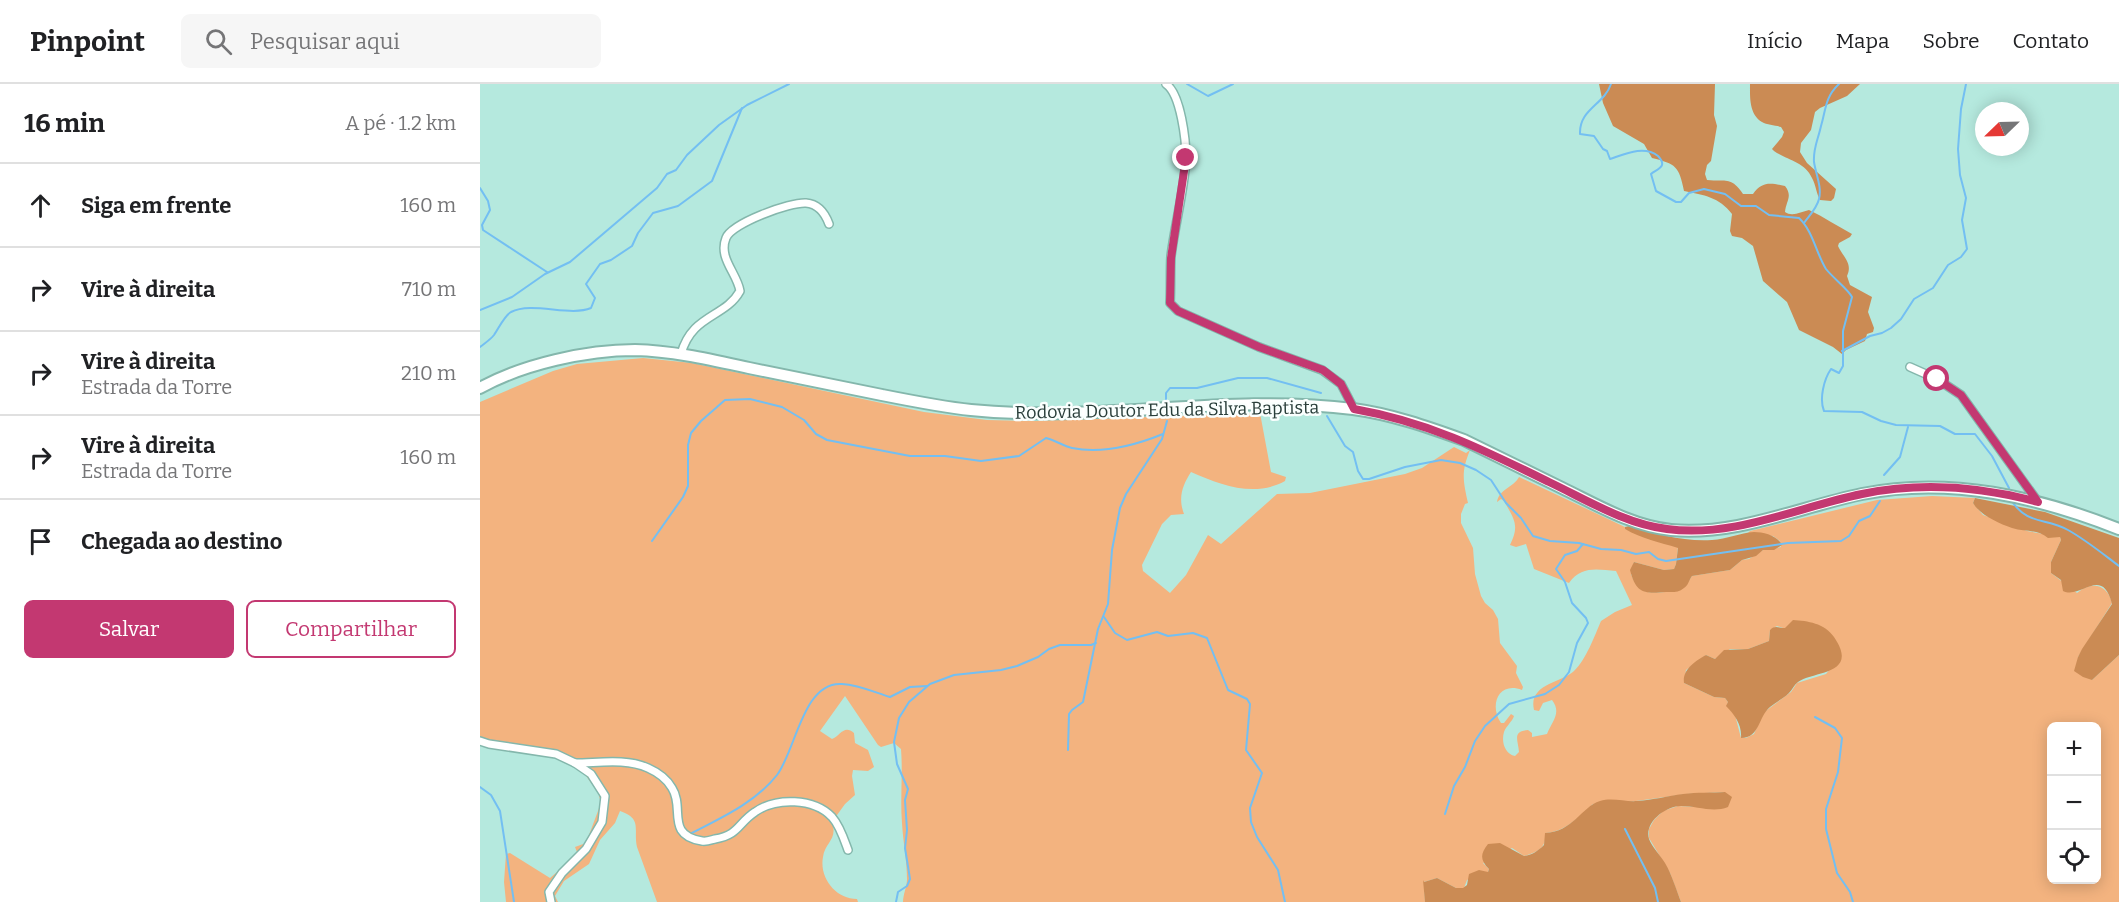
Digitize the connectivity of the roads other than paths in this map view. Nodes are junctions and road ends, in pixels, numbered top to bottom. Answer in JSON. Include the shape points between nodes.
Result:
{"nodes":[{"id":1,"x":1166,"y":84,"type":"edge"},
{"id":2,"x":829,"y":224,"type":"dead end"},
{"id":3,"x":681,"y":354,"type":"junction"},
{"id":4,"x":1910,"y":367,"type":"dead end"},
{"id":5,"x":480,"y":387,"type":"edge"},
{"id":6,"x":1354,"y":409,"type":"junction"},
{"id":7,"x":2038,"y":502,"type":"junction"},
{"id":8,"x":2119,"y":529,"type":"edge"},
{"id":9,"x":480,"y":741,"type":"edge"},
{"id":10,"x":575,"y":763,"type":"junction"},
{"id":11,"x":848,"y":850,"type":"dead end"},
{"id":12,"x":551,"y":902,"type":"edge"}],
"edges":[{"from":1,"to":6,"type":"street","via":[[1177,102],[1186,158],[1171,258],[1170,303],[1178,311],[1259,347],[1323,370],[1341,384]]},
{"from":2,"to":3,"type":"street","via":[[818,207],[806,203],[770,212],[732,229],[726,238],[725,256],[740,291],[693,330]]},
{"from":3,"to":5,"type":"main road","name":"Rodovia Doutor Edu da Silva Baptista","via":[[635,350],[576,356],[528,368]]},
{"from":3,"to":6,"type":"main road","name":"Rodovia Doutor Edu da Silva Baptista","via":[[918,402],[983,411],[1078,413],[1282,404]]},
{"from":4,"to":7,"type":"street","via":[[1961,395]]},
{"from":6,"to":7,"type":"main road","name":"Rodovia Doutor Edu da Silva Baptista","via":[[1397,418],[1464,440],[1618,515],[1668,530],[1737,526],[1884,490],[1981,490]]},
{"from":7,"to":8,"type":"main road","name":"Rodovia Doutor Edu da Silva Baptista"},
{"from":9,"to":10,"type":"street","via":[[556,754]]},
{"from":10,"to":11,"type":"street","via":[[623,762],[647,767],[673,789],[676,822],[684,834],[703,841],[733,834],[756,811],[792,801],[818,807],[832,817]]},
{"from":10,"to":12,"type":"street","via":[[591,774],[605,796],[602,822],[586,849],[549,892]]}]}
